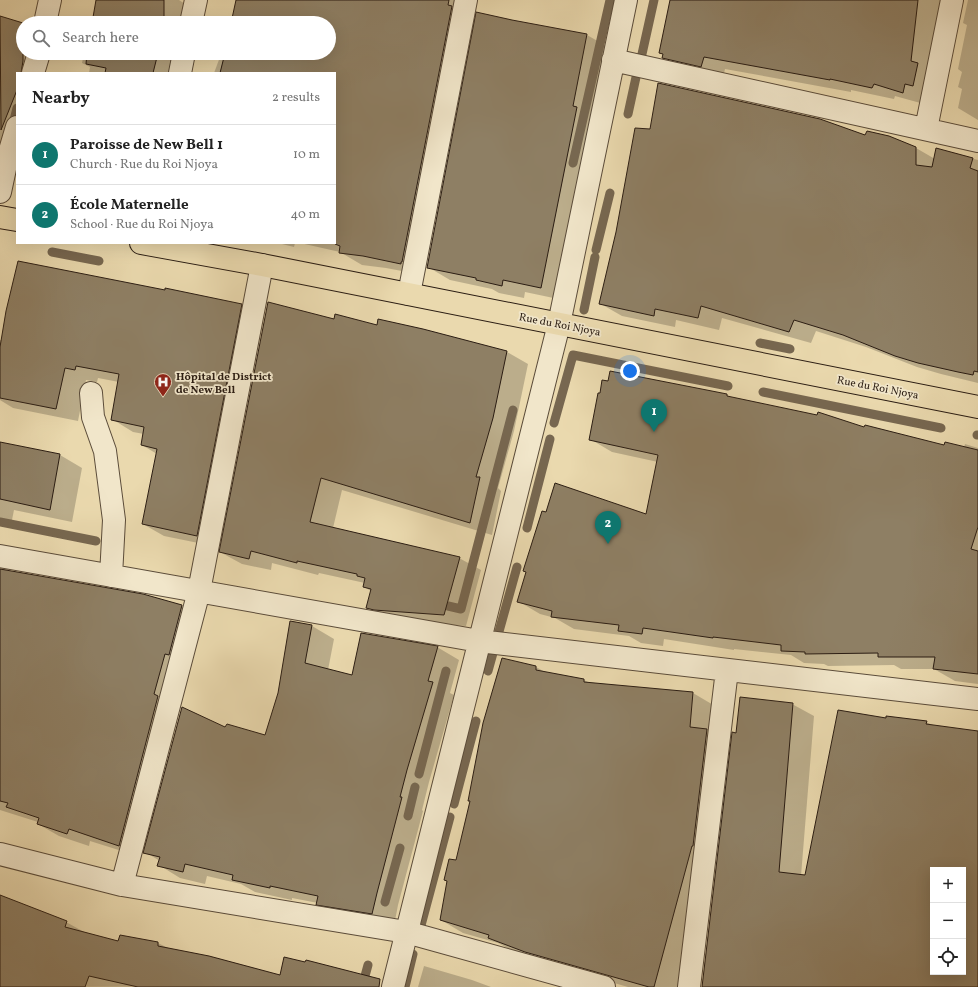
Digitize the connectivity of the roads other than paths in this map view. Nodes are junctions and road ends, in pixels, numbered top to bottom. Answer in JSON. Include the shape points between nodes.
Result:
{"nodes":[{"id":1,"x":50,"y":0,"type":"edge"},
{"id":2,"x":196,"y":0,"type":"edge"},
{"id":3,"x":466,"y":0,"type":"edge"},
{"id":4,"x":626,"y":0,"type":"edge"},
{"id":5,"x":952,"y":0,"type":"edge"},
{"id":6,"x":47,"y":16,"type":"edge"},
{"id":7,"x":193,"y":16,"type":"edge"},
{"id":8,"x":36,"y":60,"type":"edge"},
{"id":9,"x":183,"y":60,"type":"edge"},
{"id":10,"x":613,"y":60,"type":"junction"},
{"id":11,"x":33,"y":72,"type":"edge"},
{"id":12,"x":180,"y":72,"type":"edge"},
{"id":13,"x":16,"y":130,"type":"edge"},
{"id":14,"x":926,"y":130,"type":"junction"},
{"id":15,"x":978,"y":141,"type":"edge"},
{"id":16,"x":0,"y":192,"type":"edge"},
{"id":17,"x":0,"y":217,"type":"edge"},
{"id":18,"x":16,"y":220,"type":"edge"},
{"id":19,"x":146,"y":244,"type":"edge"},
{"id":20,"x":262,"y":265,"type":"junction"},
{"id":21,"x":409,"y":294,"type":"junction"},
{"id":22,"x":559,"y":324,"type":"junction"},
{"id":23,"x":91,"y":393,"type":"dead end"},
{"id":24,"x":978,"y":407,"type":"edge"},
{"id":25,"x":0,"y":556,"type":"edge"},
{"id":26,"x":111,"y":576,"type":"junction"},
{"id":27,"x":199,"y":591,"type":"junction"},
{"id":28,"x":479,"y":641,"type":"junction"},
{"id":29,"x":727,"y":670,"type":"junction"},
{"id":30,"x":978,"y":699,"type":"edge"},
{"id":31,"x":0,"y":854,"type":"edge"},
{"id":32,"x":122,"y":885,"type":"junction"},
{"id":33,"x":406,"y":932,"type":"junction"},
{"id":34,"x":393,"y":987,"type":"edge"},
{"id":35,"x":604,"y":987,"type":"edge"},
{"id":36,"x":689,"y":987,"type":"edge"}],
"edges":[{"from":1,"to":6,"type":"street"},
{"from":2,"to":7,"type":"street"},
{"from":3,"to":21,"type":"street"},
{"from":4,"to":10,"type":"street"},
{"from":5,"to":14,"type":"street"},
{"from":8,"to":11,"type":"street"},
{"from":9,"to":12,"type":"street"},
{"from":10,"to":14,"type":"street"},
{"from":10,"to":22,"type":"street"},
{"from":13,"to":16,"type":"street"},
{"from":14,"to":15,"type":"street"},
{"from":17,"to":18,"type":"main road"},
{"from":19,"to":20,"type":"main road","name":"Rue du Roi Njoya"},
{"from":20,"to":21,"type":"main road","name":"Rue du Roi Njoya"},
{"from":20,"to":27,"type":"street"},
{"from":21,"to":22,"type":"main road","name":"Rue du Roi Njoya"},
{"from":22,"to":24,"type":"main road","name":"Rue du Roi Njoya"},
{"from":22,"to":28,"type":"street"},
{"from":23,"to":26,"type":"street","via":[[93,417],[104,451],[114,520]]},
{"from":25,"to":26,"type":"street"},
{"from":26,"to":27,"type":"street"},
{"from":27,"to":28,"type":"street"},
{"from":27,"to":32,"type":"street"},
{"from":28,"to":29,"type":"street"},
{"from":28,"to":33,"type":"street"},
{"from":29,"to":30,"type":"street"},
{"from":29,"to":36,"type":"street"},
{"from":31,"to":32,"type":"street"},
{"from":32,"to":33,"type":"street"},
{"from":33,"to":34,"type":"street"},
{"from":33,"to":35,"type":"street"}]}
